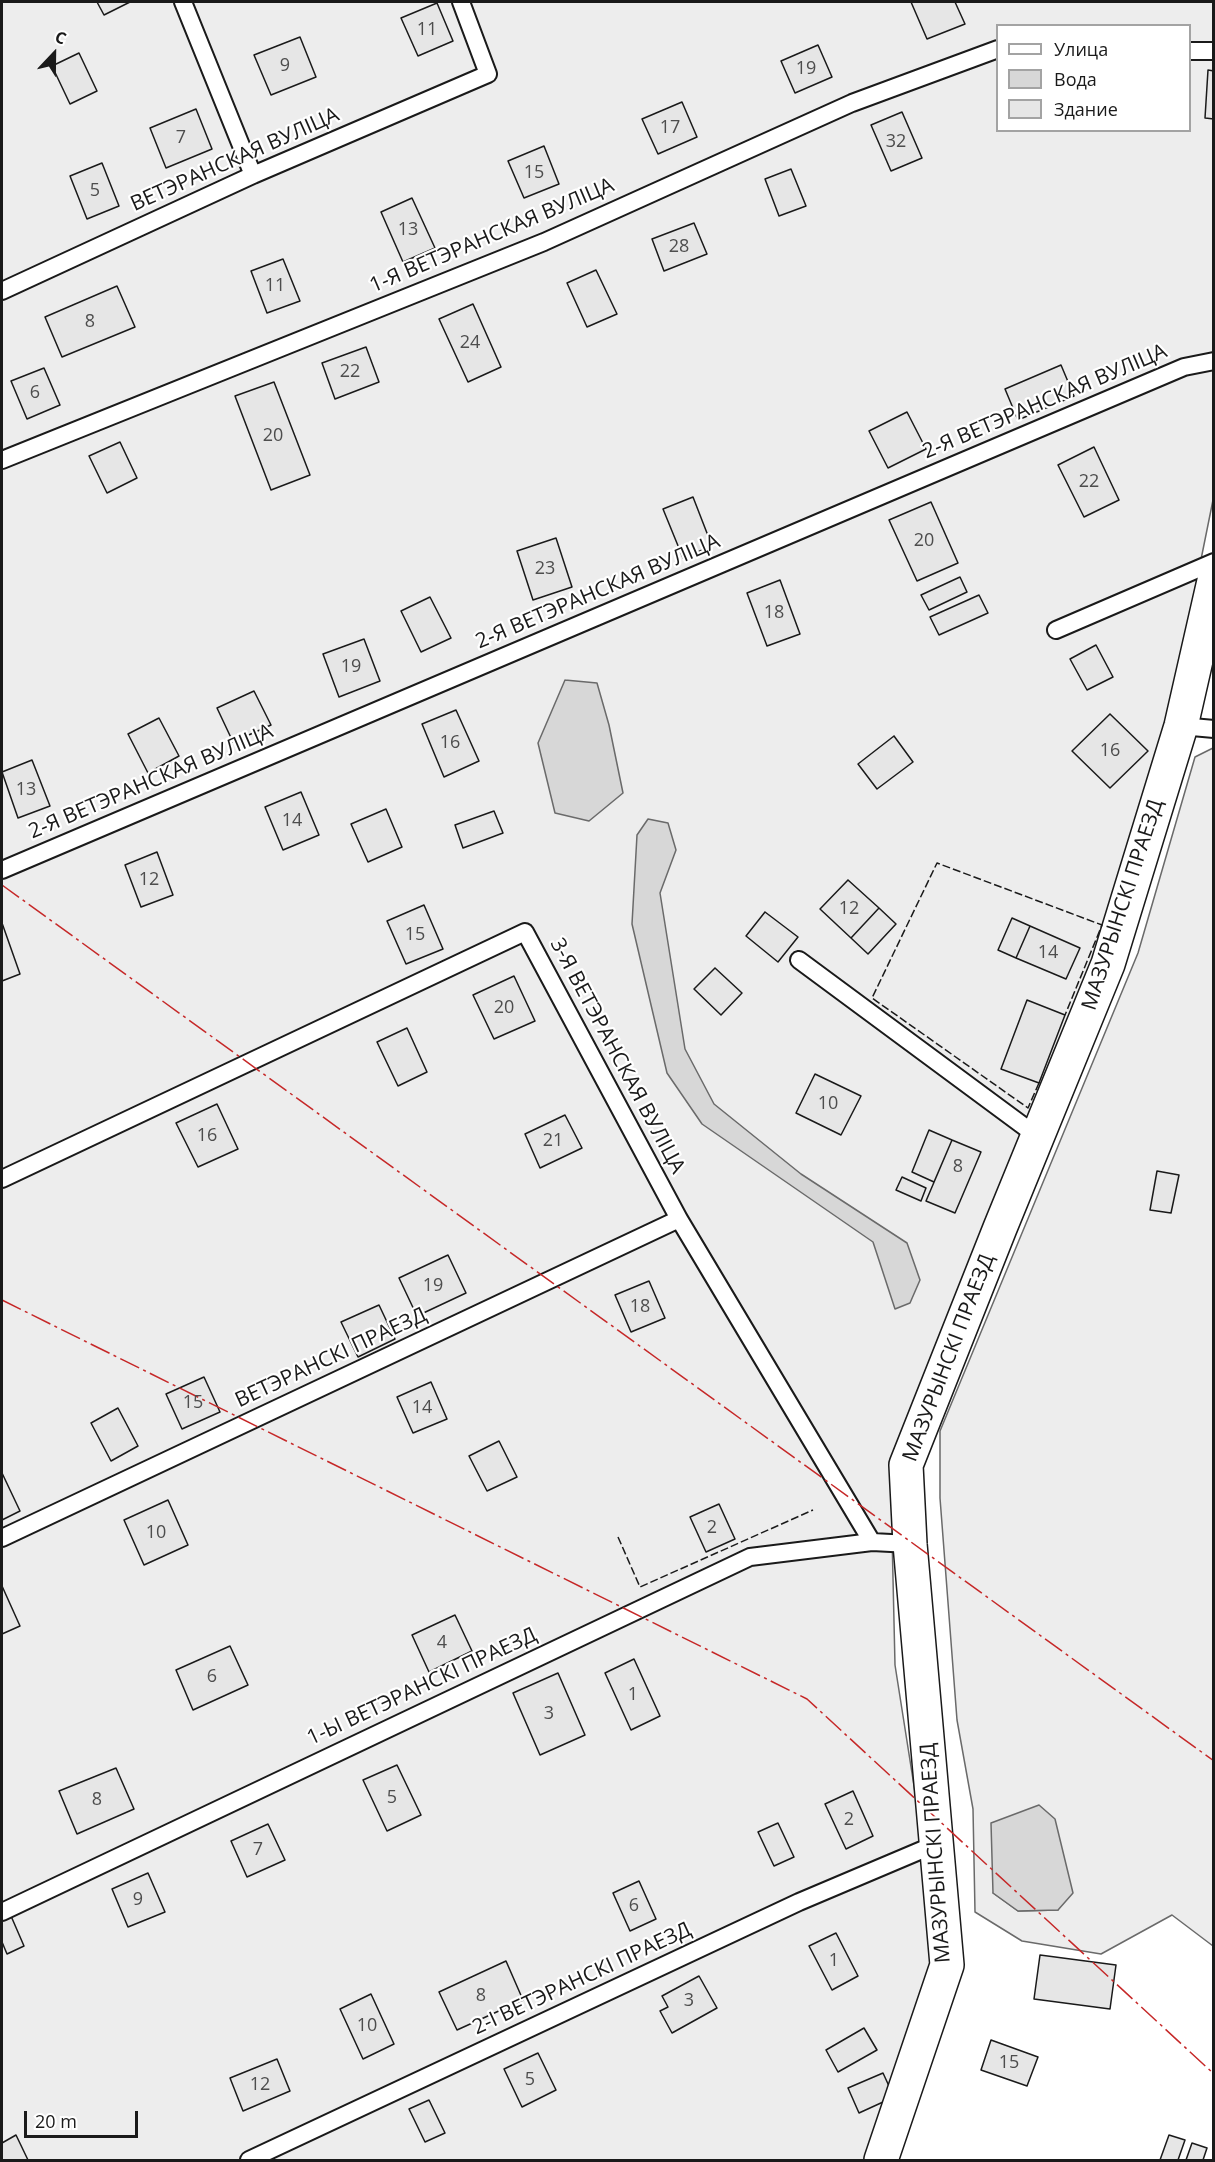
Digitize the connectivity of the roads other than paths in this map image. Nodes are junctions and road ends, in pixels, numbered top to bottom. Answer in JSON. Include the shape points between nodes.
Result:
{"nodes":[{"id":1,"x":183,"y":2,"type":"edge"},
{"id":2,"x":461,"y":2,"type":"edge"},
{"id":3,"x":996,"y":50,"type":"edge"},
{"id":4,"x":1191,"y":51,"type":"edge"},
{"id":5,"x":1214,"y":51,"type":"edge"},
{"id":6,"x":253,"y":175,"type":"junction"},
{"id":7,"x":2,"y":291,"type":"edge"},
{"id":8,"x":1214,"y":361,"type":"edge"},
{"id":9,"x":2,"y":460,"type":"edge"},
{"id":10,"x":1214,"y":562,"type":"edge"},
{"id":11,"x":1214,"y":581,"type":"edge"},
{"id":12,"x":1056,"y":630,"type":"dead end"},
{"id":13,"x":1181,"y":726,"type":"junction"},
{"id":14,"x":1214,"y":729,"type":"edge"},
{"id":15,"x":2,"y":870,"type":"edge"},
{"id":16,"x":799,"y":960,"type":"dead end"},
{"id":17,"x":1037,"y":1136,"type":"junction"},
{"id":18,"x":2,"y":1179,"type":"edge"},
{"id":19,"x":680,"y":1219,"type":"junction"},
{"id":20,"x":2,"y":1538,"type":"edge"},
{"id":21,"x":872,"y":1542,"type":"junction"},
{"id":22,"x":910,"y":1544,"type":"junction"},
{"id":23,"x":936,"y":1844,"type":"junction"},
{"id":24,"x":2,"y":1912,"type":"edge"},
{"id":25,"x":249,"y":2160,"type":"edge"},
{"id":26,"x":881,"y":2160,"type":"edge"}],
"edges":[{"from":1,"to":6,"type":"lane"},
{"from":2,"to":6,"type":"lane","name":"ВЕТЭРАНСКАЯ ВУЛІЦА","via":[[488,74]]},
{"from":3,"to":9,"type":"lane","name":"1-Я ВЕТЭРАНСКАЯ ВУЛІЦА","via":[[852,102],[544,242]]},
{"from":4,"to":5,"type":"lane"},
{"from":6,"to":7,"type":"lane","name":"ВЕТЭРАНСКАЯ ВУЛІЦА"},
{"from":8,"to":15,"type":"lane","name":"2-Я ВЕТЭРАНСКАЯ ВУЛІЦА","via":[[1184,367]]},
{"from":10,"to":12,"type":"lane"},
{"from":11,"to":13,"type":"street","name":"МАЗУРЫНСКІ ПРАЕЗД"},
{"from":13,"to":14,"type":"lane"},
{"from":13,"to":17,"type":"street","name":"МАЗУРЫНСКІ ПРАЕЗД","via":[[1108,964]]},
{"from":16,"to":17,"type":"lane"},
{"from":17,"to":22,"type":"street","name":"МАЗУРЫНСКІ ПРАЕЗД","via":[[906,1465]]},
{"from":18,"to":19,"type":"lane","name":"3-Я ВЕТЭРАНСКАЯ ВУЛІЦА","via":[[525,932]]},
{"from":19,"to":20,"type":"lane","name":"ВЕТЭРАНСКІ ПРАЕЗД"},
{"from":19,"to":21,"type":"lane","name":"3-Я ВЕТЭРАНСКАЯ ВУЛІЦА"},
{"from":21,"to":22,"type":"lane"},
{"from":21,"to":24,"type":"lane","name":"1-Ы ВЕТЭРАНСКІ ПРАЕЗД","via":[[750,1557]]},
{"from":22,"to":23,"type":"street","name":"МАЗУРЫНСКІ ПРАЕЗД"},
{"from":23,"to":25,"type":"lane","name":"2-І ВЕТЭРАНСКІ ПРАЕЗД","via":[[800,1902]]},
{"from":23,"to":26,"type":"street","name":"МАЗУРЫНСКІ ПРАЕЗД","via":[[947,1965]]}]}
